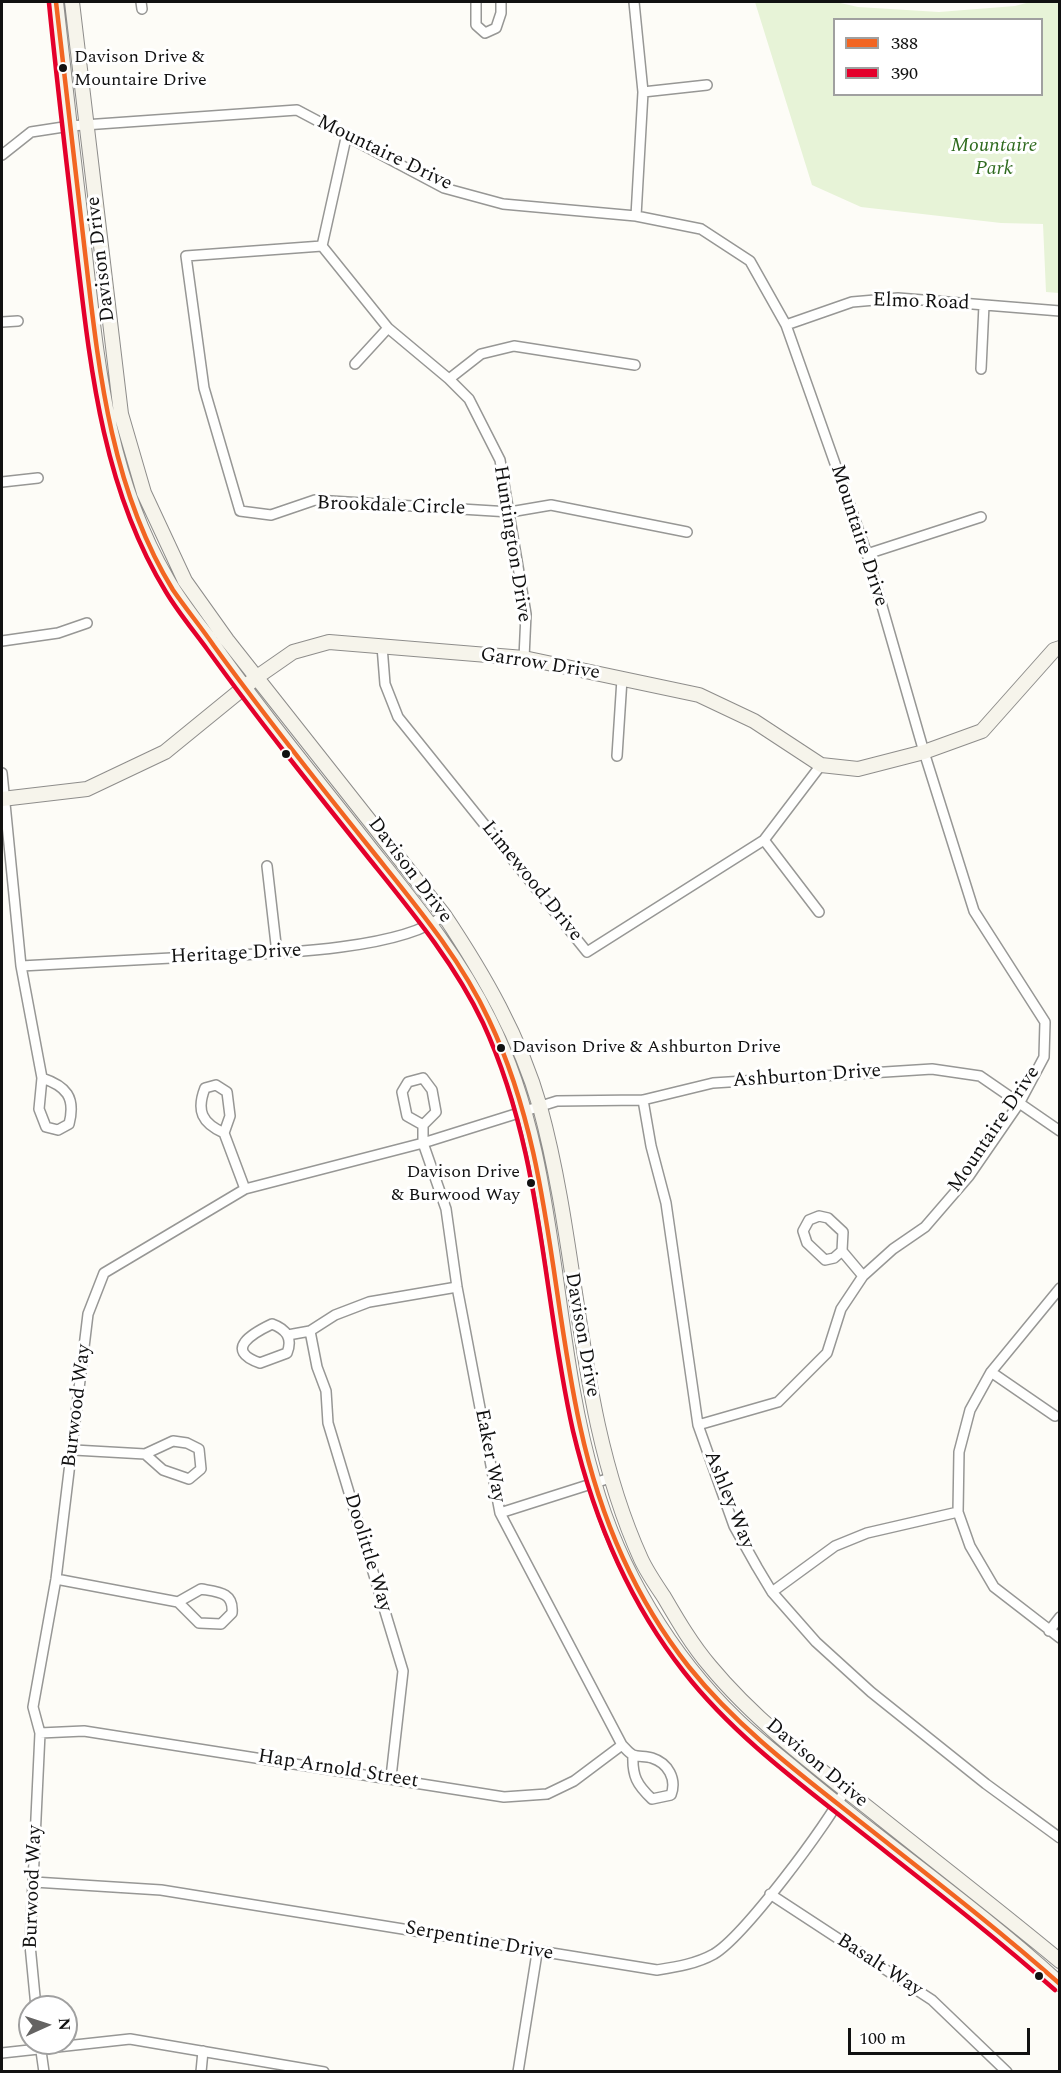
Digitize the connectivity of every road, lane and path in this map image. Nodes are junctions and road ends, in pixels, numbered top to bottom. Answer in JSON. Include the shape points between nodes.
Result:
{"nodes":[{"id":1,"x":56,"y":2,"type":"edge"},
{"id":2,"x":72,"y":2,"type":"edge"},
{"id":3,"x":476,"y":2,"type":"edge"},
{"id":4,"x":501,"y":2,"type":"edge"},
{"id":5,"x":634,"y":2,"type":"edge"},
{"id":6,"x":707,"y":85,"type":"dead end"},
{"id":7,"x":643,"y":92,"type":"junction"},
{"id":8,"x":86,"y":125,"type":"junction"},
{"id":9,"x":70,"y":126,"type":"junction"},
{"id":10,"x":346,"y":138,"type":"junction"},
{"id":11,"x":2,"y":155,"type":"edge"},
{"id":12,"x":636,"y":216,"type":"junction"},
{"id":13,"x":322,"y":246,"type":"junction"},
{"id":14,"x":984,"y":305,"type":"junction"},
{"id":15,"x":1059,"y":311,"type":"edge"},
{"id":16,"x":18,"y":321,"type":"dead end"},
{"id":17,"x":2,"y":322,"type":"edge"},
{"id":18,"x":786,"y":325,"type":"junction"},
{"id":19,"x":388,"y":328,"type":"junction"},
{"id":20,"x":355,"y":364,"type":"dead end"},
{"id":21,"x":635,"y":365,"type":"dead end"},
{"id":22,"x":981,"y":369,"type":"dead end"},
{"id":23,"x":449,"y":379,"type":"junction"},
{"id":24,"x":38,"y":478,"type":"dead end"},
{"id":25,"x":2,"y":482,"type":"edge"},
{"id":26,"x":510,"y":512,"type":"junction"},
{"id":27,"x":981,"y":517,"type":"dead end"},
{"id":28,"x":687,"y":532,"type":"dead end"},
{"id":29,"x":867,"y":554,"type":"junction"},
{"id":30,"x":87,"y":623,"type":"dead end"},
{"id":31,"x":2,"y":641,"type":"edge"},
{"id":32,"x":382,"y":646,"type":"junction"},
{"id":33,"x":1059,"y":648,"type":"edge"},
{"id":34,"x":524,"y":658,"type":"junction"},
{"id":35,"x":256,"y":677,"type":"junction"},
{"id":36,"x":622,"y":679,"type":"junction"},
{"id":37,"x":244,"y":688,"type":"junction"},
{"id":38,"x":924,"y":752,"type":"junction"},
{"id":39,"x":617,"y":756,"type":"dead end"},
{"id":40,"x":821,"y":765,"type":"junction"},
{"id":41,"x":2,"y":773,"type":"edge"},
{"id":42,"x":3,"y":798,"type":"edge"},
{"id":43,"x":764,"y":840,"type":"junction"},
{"id":44,"x":267,"y":866,"type":"dead end"},
{"id":45,"x":819,"y":912,"type":"dead end"},
{"id":46,"x":444,"y":915,"type":"junction"},
{"id":47,"x":432,"y":925,"type":"junction"},
{"id":48,"x":278,"y":953,"type":"junction"},
{"id":49,"x":21,"y":966,"type":"junction"},
{"id":50,"x":42,"y":1078,"type":"junction"},
{"id":51,"x":643,"y":1100,"type":"junction"},
{"id":52,"x":1020,"y":1102,"type":"junction"},
{"id":53,"x":540,"y":1108,"type":"junction"},
{"id":54,"x":524,"y":1113,"type":"junction"},
{"id":55,"x":423,"y":1125,"type":"junction"},
{"id":56,"x":1059,"y":1131,"type":"edge"},
{"id":57,"x":224,"y":1132,"type":"junction"},
{"id":58,"x":423,"y":1143,"type":"junction"},
{"id":59,"x":245,"y":1189,"type":"junction"},
{"id":60,"x":842,"y":1251,"type":"junction"},
{"id":61,"x":863,"y":1276,"type":"junction"},
{"id":62,"x":458,"y":1287,"type":"junction"},
{"id":63,"x":1059,"y":1288,"type":"edge"},
{"id":64,"x":310,"y":1331,"type":"junction"},
{"id":65,"x":288,"y":1335,"type":"junction"},
{"id":66,"x":991,"y":1372,"type":"junction"},
{"id":67,"x":1055,"y":1416,"type":"dead end"},
{"id":68,"x":698,"y":1425,"type":"junction"},
{"id":69,"x":74,"y":1450,"type":"junction"},
{"id":70,"x":145,"y":1454,"type":"junction"},
{"id":71,"x":610,"y":1478,"type":"junction"},
{"id":72,"x":594,"y":1482,"type":"junction"},
{"id":73,"x":958,"y":1512,"type":"junction"},
{"id":74,"x":500,"y":1513,"type":"junction"},
{"id":75,"x":56,"y":1579,"type":"junction"},
{"id":76,"x":772,"y":1592,"type":"junction"},
{"id":77,"x":178,"y":1602,"type":"junction"},
{"id":78,"x":1059,"y":1617,"type":"edge"},
{"id":79,"x":1049,"y":1631,"type":"junction"},
{"id":80,"x":1059,"y":1638,"type":"edge"},
{"id":81,"x":39,"y":1733,"type":"junction"},
{"id":82,"x":622,"y":1745,"type":"junction"},
{"id":83,"x":633,"y":1755,"type":"junction"},
{"id":84,"x":392,"y":1777,"type":"junction"},
{"id":85,"x":845,"y":1790,"type":"junction"},
{"id":86,"x":838,"y":1805,"type":"junction"},
{"id":87,"x":1059,"y":1838,"type":"edge"},
{"id":88,"x":34,"y":1882,"type":"junction"},
{"id":89,"x":770,"y":1894,"type":"junction"},
{"id":90,"x":537,"y":1953,"type":"junction"},
{"id":91,"x":1059,"y":1961,"type":"edge"},
{"id":92,"x":1059,"y":1984,"type":"edge"},
{"id":93,"x":35,"y":1995,"type":"edge"},
{"id":94,"x":78,"y":2044,"type":"edge"},
{"id":95,"x":18,"y":2050,"type":"edge"},
{"id":96,"x":203,"y":2051,"type":"junction"},
{"id":97,"x":2,"y":2053,"type":"edge"},
{"id":98,"x":42,"y":2055,"type":"edge"},
{"id":99,"x":1004,"y":2068,"type":"edge"},
{"id":100,"x":44,"y":2072,"type":"edge"},
{"id":101,"x":201,"y":2072,"type":"edge"},
{"id":102,"x":324,"y":2072,"type":"edge"},
{"id":103,"x":518,"y":2072,"type":"edge"},
{"id":104,"x":992,"y":2072,"type":"edge"}],
"edges":[{"from":1,"to":9,"type":"main road","name":"Davison Drive"},
{"from":2,"to":8,"type":"main road","name":"Davison Drive"},
{"from":3,"to":4,"type":"street","via":[[476,25],[485,33],[496,28]]},
{"from":5,"to":7,"type":"street"},
{"from":6,"to":7,"type":"street"},
{"from":7,"to":12,"type":"street"},
{"from":8,"to":9,"type":"street","name":"Mountaire Drive"},
{"from":8,"to":10,"type":"street","name":"Mountaire Drive","via":[[297,110]]},
{"from":8,"to":35,"type":"main road","name":"Davison Drive","via":[[128,445],[144,493],[185,581]]},
{"from":9,"to":11,"type":"street","name":"Mountaire Drive","via":[[32,132]]},
{"from":9,"to":37,"type":"main road","name":"Davison Drive","via":[[98,375],[131,506],[168,581]]},
{"from":10,"to":12,"type":"street","name":"Mountaire Drive","via":[[444,188],[503,204]]},
{"from":10,"to":13,"type":"street"},
{"from":12,"to":18,"type":"street","name":"Mountaire Drive","via":[[701,229],[750,261]]},
{"from":13,"to":19,"type":"street","name":"Huntington Drive"},
{"from":13,"to":26,"type":"street","name":"Brookdale Circle","via":[[186,256],[204,388],[240,511],[272,515],[315,500]]},
{"from":14,"to":15,"type":"street","name":"Elmo Road"},
{"from":14,"to":18,"type":"street","name":"Elmo Road","via":[[898,298],[852,302]]},
{"from":14,"to":22,"type":"street"},
{"from":16,"to":17,"type":"street"},
{"from":18,"to":29,"type":"street","name":"Mountaire Drive"},
{"from":19,"to":20,"type":"street"},
{"from":19,"to":23,"type":"street","name":"Huntington Drive"},
{"from":21,"to":23,"type":"street","via":[[514,346],[481,354]]},
{"from":23,"to":26,"type":"street","name":"Huntington Drive","via":[[469,399],[500,460]]},
{"from":24,"to":25,"type":"street"},
{"from":26,"to":28,"type":"street","via":[[550,505]]},
{"from":26,"to":34,"type":"street","name":"Huntington Drive","via":[[526,614]]},
{"from":27,"to":29,"type":"street"},
{"from":29,"to":38,"type":"street","name":"Mountaire Drive"},
{"from":30,"to":31,"type":"street","via":[[58,633]]},
{"from":32,"to":34,"type":"main road","name":"Garrow Drive"},
{"from":32,"to":35,"type":"main road","name":"Garrow Drive","via":[[328,642],[293,652]]},
{"from":32,"to":43,"type":"street","name":"Limewood Drive","via":[[385,684],[398,717],[587,952]]},
{"from":33,"to":38,"type":"main road","name":"Garrow Drive","via":[[982,732]]},
{"from":34,"to":36,"type":"main road","name":"Garrow Drive"},
{"from":35,"to":37,"type":"main road","name":"Garrow Drive"},
{"from":35,"to":46,"type":"main road","name":"Davison Drive"},
{"from":36,"to":39,"type":"street"},
{"from":36,"to":40,"type":"main road","name":"Garrow Drive","via":[[699,695],[754,721]]},
{"from":37,"to":42,"type":"main road","name":"Garrow Drive","via":[[165,752],[87,789]]},
{"from":37,"to":47,"type":"main road","name":"Davison Drive"},
{"from":38,"to":40,"type":"main road","name":"Garrow Drive","via":[[858,769]]},
{"from":38,"to":52,"type":"street","name":"Mountaire Drive","via":[[974,911],[1045,1022],[1044,1057]]},
{"from":40,"to":43,"type":"street","name":"Limewood Drive"},
{"from":41,"to":42,"type":"street"},
{"from":42,"to":49,"type":"street"},
{"from":43,"to":45,"type":"street"},
{"from":44,"to":48,"type":"street"},
{"from":46,"to":47,"type":"street","name":"Heritage Drive"},
{"from":46,"to":53,"type":"main road","name":"Davison Drive","via":[[503,1012]]},
{"from":47,"to":48,"type":"street","name":"Heritage Drive","via":[[415,932],[318,951]]},
{"from":47,"to":54,"type":"main road","name":"Davison Drive","via":[[489,1019],[509,1062]]},
{"from":48,"to":49,"type":"street","name":"Heritage Drive"},
{"from":49,"to":50,"type":"street"},
{"from":50,"to":50,"type":"street","via":[[39,1109],[46,1127],[58,1130],[69,1124],[72,1111],[67,1094],[61,1084]]},
{"from":51,"to":52,"type":"street","name":"Ashburton Drive","via":[[712,1083],[932,1069],[980,1076]]},
{"from":51,"to":53,"type":"street","name":"Ashburton Drive","via":[[557,1101]]},
{"from":51,"to":68,"type":"street","name":"Ashley Way","via":[[666,1203]]},
{"from":52,"to":56,"type":"street","name":"Ashburton Drive"},
{"from":52,"to":61,"type":"street","name":"Mountaire Drive","via":[[969,1176],[925,1227]]},
{"from":53,"to":54,"type":"street","name":"Burwood Way"},
{"from":53,"to":71,"type":"main road","name":"Davison Drive","via":[[555,1176],[584,1363]]},
{"from":54,"to":58,"type":"street","name":"Burwood Way"},
{"from":54,"to":72,"type":"main road","name":"Davison Drive","via":[[538,1169],[570,1370]]},
{"from":55,"to":55,"type":"street","via":[[436,1112],[432,1089],[423,1078],[408,1082],[402,1092],[408,1116]]},
{"from":55,"to":58,"type":"street","name":"Eaker Way"},
{"from":57,"to":57,"type":"street","via":[[230,1116],[227,1092],[216,1085],[205,1088],[200,1100],[203,1117],[209,1126]]},
{"from":57,"to":59,"type":"street"},
{"from":58,"to":59,"type":"street","name":"Burwood Way"},
{"from":58,"to":62,"type":"street","name":"Eaker Way","via":[[446,1209]]},
{"from":59,"to":69,"type":"street","name":"Burwood Way","via":[[104,1273],[88,1314]]},
{"from":60,"to":60,"type":"street","via":[[843,1232],[828,1218],[809,1220],[803,1231],[807,1243],[825,1260]]},
{"from":60,"to":61,"type":"street"},
{"from":61,"to":68,"type":"street","name":"Mountaire Drive","via":[[841,1308],[827,1353],[778,1402]]},
{"from":62,"to":64,"type":"street","via":[[369,1302],[335,1315]]},
{"from":62,"to":74,"type":"street","name":"Eaker Way"},
{"from":63,"to":66,"type":"street"},
{"from":64,"to":65,"type":"street"},
{"from":64,"to":84,"type":"street","name":"Doolittle Way","via":[[326,1391],[328,1423],[403,1671]]},
{"from":65,"to":65,"type":"street","via":[[272,1324],[248,1335],[244,1352],[260,1363],[287,1353]]},
{"from":66,"to":67,"type":"street"},
{"from":66,"to":73,"type":"street","via":[[969,1410],[959,1452]]},
{"from":68,"to":76,"type":"street","name":"Ashley Way","via":[[734,1526]]},
{"from":69,"to":70,"type":"street"},
{"from":69,"to":75,"type":"street","name":"Burwood Way"},
{"from":70,"to":70,"type":"street","via":[[163,1470],[189,1479],[201,1469],[199,1449],[187,1443],[173,1441]]},
{"from":71,"to":72,"type":"street"},
{"from":71,"to":85,"type":"main road","name":"Davison Drive","via":[[642,1561],[700,1653],[768,1725]]},
{"from":72,"to":74,"type":"street","via":[[583,1489]]},
{"from":72,"to":86,"type":"main road","name":"Davison Drive","via":[[624,1563],[672,1643],[699,1679],[738,1721]]},
{"from":73,"to":76,"type":"street","via":[[867,1533],[835,1546]]},
{"from":73,"to":79,"type":"street","via":[[970,1546],[994,1587]]},
{"from":74,"to":82,"type":"street","name":"Eaker Way"},
{"from":75,"to":77,"type":"street"},
{"from":75,"to":81,"type":"street","name":"Burwood Way","via":[[33,1707]]},
{"from":76,"to":87,"type":"street","name":"Ashley Way","via":[[816,1642],[871,1692]]},
{"from":77,"to":77,"type":"street","via":[[199,1623],[221,1624],[232,1613],[228,1595],[220,1592],[201,1589]]},
{"from":78,"to":79,"type":"street"},
{"from":79,"to":80,"type":"street"},
{"from":81,"to":84,"type":"street","name":"Hap Arnold Street","via":[[84,1731]]},
{"from":81,"to":88,"type":"street","name":"Burwood Way"},
{"from":82,"to":83,"type":"street","name":"Eaker Way"},
{"from":82,"to":84,"type":"street","name":"Hap Arnold Street","via":[[574,1781],[547,1794],[504,1797]]},
{"from":83,"to":83,"type":"street","via":[[633,1772],[639,1787],[652,1799],[671,1795],[672,1776],[663,1763]]},
{"from":85,"to":86,"type":"street","name":"Serpentine Drive"},
{"from":85,"to":91,"type":"main road","name":"Davison Drive"},
{"from":86,"to":89,"type":"street","name":"Serpentine Drive"},
{"from":86,"to":92,"type":"main road","name":"Davison Drive","via":[[1015,1943]]},
{"from":88,"to":90,"type":"street","name":"Serpentine Drive","via":[[161,1890]]},
{"from":88,"to":93,"type":"street","name":"Burwood Way","via":[[30,1945]]},
{"from":89,"to":90,"type":"street","name":"Serpentine Drive","via":[[738,1934],[714,1954],[686,1966],[657,1970]]},
{"from":89,"to":99,"type":"street","name":"Basalt Way","via":[[932,2000]]},
{"from":90,"to":103,"type":"street"},
{"from":94,"to":96,"type":"street","via":[[130,2040]]},
{"from":95,"to":97,"type":"street"},
{"from":96,"to":101,"type":"street"},
{"from":96,"to":102,"type":"street"},
{"from":98,"to":100,"type":"street"},
{"from":99,"to":104,"type":"street"}]}
